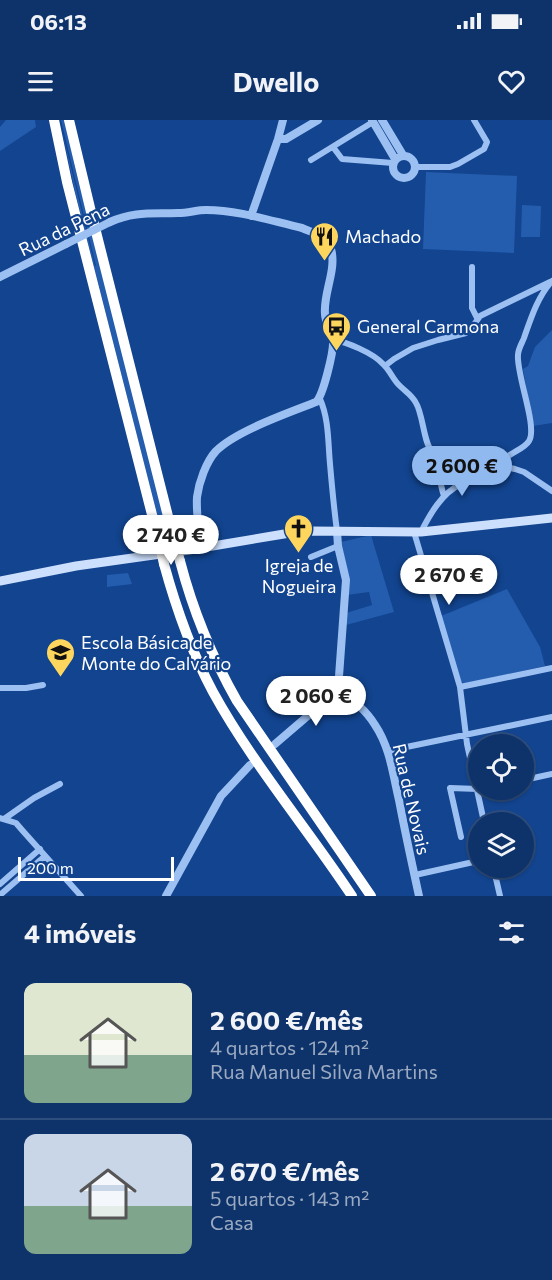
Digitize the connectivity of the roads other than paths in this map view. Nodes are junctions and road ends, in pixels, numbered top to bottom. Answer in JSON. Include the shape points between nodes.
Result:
{"nodes":[{"id":1,"x":54,"y":120,"type":"edge"},
{"id":2,"x":69,"y":120,"type":"edge"},
{"id":3,"x":283,"y":120,"type":"edge"},
{"id":4,"x":318,"y":120,"type":"edge"},
{"id":5,"x":382,"y":120,"type":"edge"},
{"id":6,"x":474,"y":120,"type":"edge"},
{"id":7,"x":373,"y":121,"type":"edge"},
{"id":8,"x":278,"y":139,"type":"junction"},
{"id":9,"x":333,"y":147,"type":"junction"},
{"id":10,"x":403,"y":155,"type":"junction"},
{"id":11,"x":311,"y":160,"type":"dead end"},
{"id":12,"x":394,"y":161,"type":"junction"},
{"id":13,"x":415,"y":167,"type":"junction"},
{"id":14,"x":251,"y":216,"type":"junction"},
{"id":15,"x":472,"y":267,"type":"dead end"},
{"id":16,"x":0,"y":277,"type":"edge"},
{"id":17,"x":551,"y":281,"type":"edge"},
{"id":18,"x":477,"y":318,"type":"junction"},
{"id":19,"x":333,"y":340,"type":"junction"},
{"id":20,"x":385,"y":366,"type":"junction"},
{"id":21,"x":320,"y":399,"type":"junction"},
{"id":22,"x":435,"y":452,"type":"junction"},
{"id":23,"x":500,"y":466,"type":"junction"},
{"id":24,"x":552,"y":490,"type":"edge"},
{"id":25,"x":444,"y":496,"type":"junction"},
{"id":26,"x":552,"y":518,"type":"edge"},
{"id":27,"x":337,"y":531,"type":"junction"},
{"id":28,"x":418,"y":532,"type":"junction"},
{"id":29,"x":338,"y":546,"type":"junction"},
{"id":30,"x":201,"y":548,"type":"junction"},
{"id":31,"x":311,"y":557,"type":"dead end"},
{"id":32,"x":0,"y":581,"type":"edge"},
{"id":33,"x":552,"y":668,"type":"edge"},
{"id":34,"x":43,"y":685,"type":"dead end"},
{"id":35,"x":460,"y":687,"type":"junction"},
{"id":36,"x":0,"y":688,"type":"edge"},
{"id":37,"x":338,"y":690,"type":"junction"},
{"id":38,"x":552,"y":717,"type":"edge"},
{"id":39,"x":465,"y":735,"type":"junction"},
{"id":40,"x":275,"y":744,"type":"dead end"},
{"id":41,"x":468,"y":747,"type":"edge"},
{"id":42,"x":387,"y":752,"type":"junction"},
{"id":43,"x":250,"y":765,"type":"dead end"},
{"id":44,"x":552,"y":774,"type":"edge"},
{"id":45,"x":534,"y":778,"type":"edge"},
{"id":46,"x":60,"y":784,"type":"dead end"},
{"id":47,"x":468,"y":789,"type":"edge"},
{"id":48,"x":2,"y":819,"type":"edge"},
{"id":49,"x":461,"y":837,"type":"dead end"},
{"id":50,"x":40,"y":849,"type":"junction"},
{"id":51,"x":45,"y":856,"type":"junction"},
{"id":52,"x":468,"y":863,"type":"edge"},
{"id":53,"x":415,"y":875,"type":"junction"},
{"id":54,"x":498,"y":878,"type":"edge"},
{"id":55,"x":0,"y":884,"type":"edge"},
{"id":56,"x":0,"y":895,"type":"edge"},
{"id":57,"x":81,"y":896,"type":"edge"},
{"id":58,"x":166,"y":896,"type":"edge"},
{"id":59,"x":352,"y":896,"type":"edge"},
{"id":60,"x":370,"y":896,"type":"edge"},
{"id":61,"x":419,"y":896,"type":"edge"},
{"id":62,"x":500,"y":896,"type":"edge"}],
"edges":[{"from":1,"to":59,"type":"highway","bridge":true,"via":[[164,564],[186,633],[213,692]]},
{"from":2,"to":60,"type":"highway","bridge":true,"via":[[174,540],[203,632],[237,701]]},
{"from":3,"to":8,"type":"street"},
{"from":4,"to":8,"type":"street","via":[[286,139]]},
{"from":5,"to":10,"type":"street"},
{"from":6,"to":13,"type":"street","via":[[487,142],[484,149],[450,167]]},
{"from":7,"to":9,"type":"street"},
{"from":7,"to":12,"type":"street"},
{"from":8,"to":14,"type":"street"},
{"from":9,"to":11,"type":"street"},
{"from":9,"to":12,"type":"street","via":[[342,159]]},
{"from":10,"to":12,"type":"street"},
{"from":10,"to":13,"type":"street","via":[[410,157]]},
{"from":12,"to":13,"type":"street","via":[[393,171],[401,178],[411,176]]},
{"from":14,"to":16,"type":"street","name":"Rua da Pena","bridge":true,"via":[[206,210],[131,214]]},
{"from":14,"to":19,"type":"street","name":"Rua da Pena","via":[[303,228],[326,240],[332,261],[324,315]]},
{"from":15,"to":18,"type":"street","via":[[472,308]]},
{"from":17,"to":18,"type":"street"},
{"from":17,"to":23,"type":"street","via":[[518,354],[530,439]]},
{"from":18,"to":20,"type":"street","via":[[466,333],[413,348]]},
{"from":19,"to":20,"type":"street","via":[[357,347]]},
{"from":19,"to":21,"type":"street"},
{"from":20,"to":22,"type":"street","via":[[416,402],[426,442]]},
{"from":21,"to":27,"type":"street","via":[[328,433]]},
{"from":21,"to":30,"type":"street","via":[[245,432],[216,452],[201,479],[197,498]]},
{"from":22,"to":23,"type":"street"},
{"from":22,"to":25,"type":"street"},
{"from":23,"to":24,"type":"street","via":[[524,472]]},
{"from":23,"to":25,"type":"street","via":[[492,473],[460,484]]},
{"from":25,"to":28,"type":"street"},
{"from":26,"to":28,"type":"main road"},
{"from":27,"to":28,"type":"main road"},
{"from":27,"to":29,"type":"street"},
{"from":27,"to":30,"type":"main road","via":[[290,533]]},
{"from":28,"to":35,"type":"street"},
{"from":29,"to":31,"type":"street"},
{"from":29,"to":37,"type":"street","via":[[346,580]]},
{"from":30,"to":32,"type":"main road"},
{"from":33,"to":35,"type":"street"},
{"from":34,"to":36,"type":"street"},
{"from":35,"to":39,"type":"street"},
{"from":37,"to":40,"type":"street"},
{"from":37,"to":42,"type":"street","name":"Rua de Novais","via":[[369,716]]},
{"from":38,"to":39,"type":"street"},
{"from":39,"to":41,"type":"street"},
{"from":39,"to":42,"type":"street"},
{"from":42,"to":53,"type":"street","name":"Rua de Novais"},
{"from":43,"to":58,"type":"street","via":[[221,796]]},
{"from":44,"to":45,"type":"street"},
{"from":46,"to":48,"type":"street"},
{"from":47,"to":49,"type":"street","via":[[450,788]]},
{"from":48,"to":50,"type":"street","via":[[16,823]]},
{"from":50,"to":51,"type":"street"},
{"from":50,"to":55,"type":"street"},
{"from":51,"to":56,"type":"street"},
{"from":51,"to":57,"type":"street"},
{"from":52,"to":53,"type":"street"},
{"from":53,"to":61,"type":"street","name":"Rua de Novais"},
{"from":54,"to":62,"type":"street"}]}
